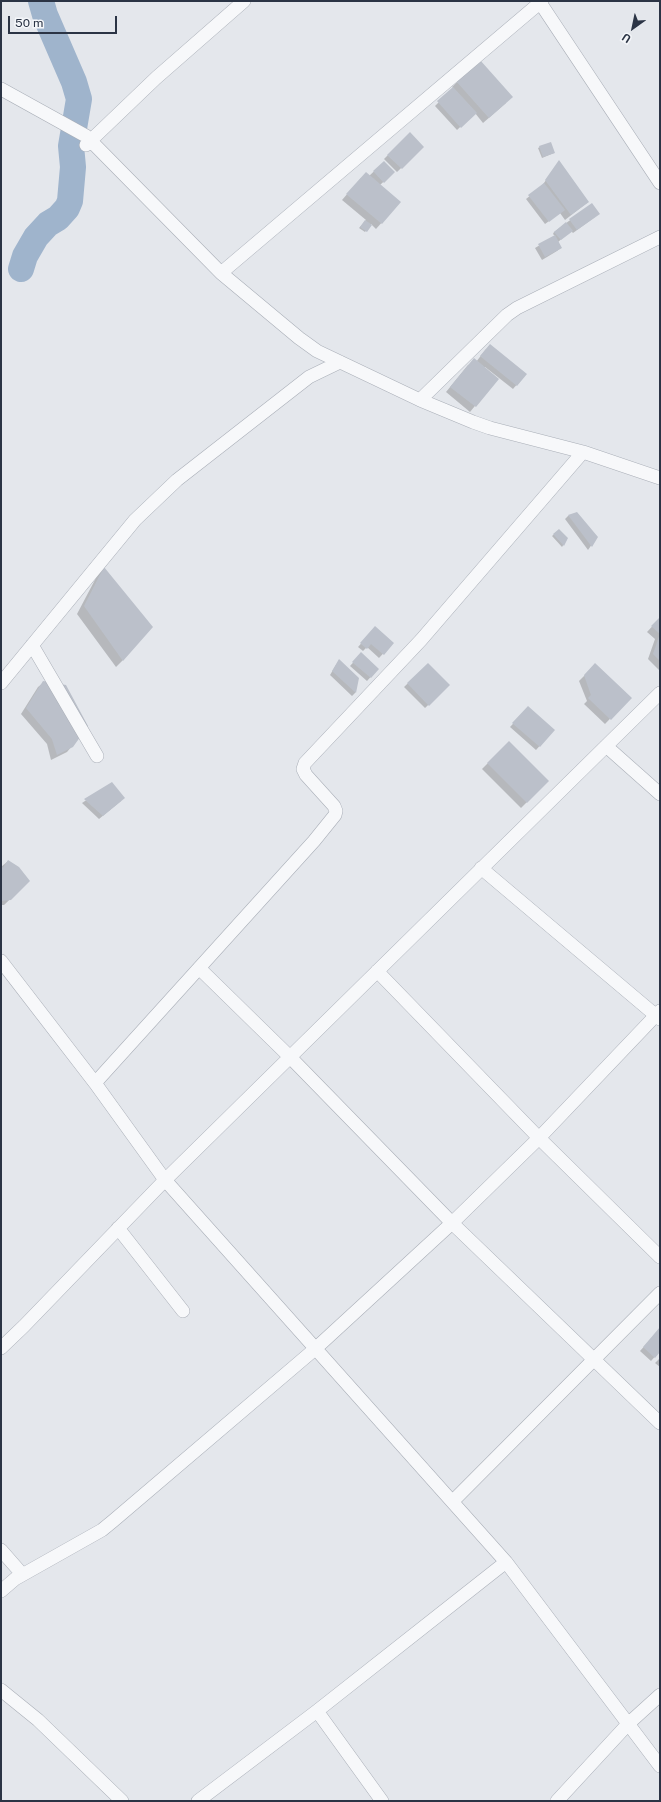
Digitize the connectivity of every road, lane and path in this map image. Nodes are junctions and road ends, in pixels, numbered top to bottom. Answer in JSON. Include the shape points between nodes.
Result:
{"nodes":[{"id":1,"x":244,"y":1,"type":"edge"},
{"id":2,"x":540,"y":1,"type":"edge"},
{"id":3,"x":1,"y":89,"type":"edge"},
{"id":4,"x":88,"y":143,"type":"junction"},
{"id":5,"x":660,"y":183,"type":"edge"},
{"id":6,"x":660,"y":237,"type":"edge"},
{"id":7,"x":221,"y":273,"type":"junction"},
{"id":8,"x":340,"y":362,"type":"junction"},
{"id":9,"x":420,"y":400,"type":"junction"},
{"id":10,"x":583,"y":452,"type":"junction"},
{"id":11,"x":660,"y":478,"type":"edge"},
{"id":12,"x":32,"y":645,"type":"junction"},
{"id":13,"x":1,"y":683,"type":"edge"},
{"id":14,"x":660,"y":693,"type":"edge"},
{"id":15,"x":606,"y":746,"type":"junction"},
{"id":16,"x":97,"y":756,"type":"dead end"},
{"id":17,"x":660,"y":794,"type":"edge"},
{"id":18,"x":481,"y":868,"type":"junction"},
{"id":19,"x":1,"y":961,"type":"edge"},
{"id":20,"x":199,"y":968,"type":"junction"},
{"id":21,"x":377,"y":971,"type":"junction"},
{"id":22,"x":659,"y":1015,"type":"edge"},
{"id":23,"x":290,"y":1057,"type":"junction"},
{"id":24,"x":95,"y":1083,"type":"junction"},
{"id":25,"x":539,"y":1138,"type":"junction"},
{"id":26,"x":165,"y":1180,"type":"junction"},
{"id":27,"x":452,"y":1223,"type":"junction"},
{"id":28,"x":118,"y":1228,"type":"junction"},
{"id":29,"x":660,"y":1256,"type":"edge"},
{"id":30,"x":660,"y":1293,"type":"edge"},
{"id":31,"x":183,"y":1310,"type":"dead end"},
{"id":32,"x":1,"y":1348,"type":"edge"},
{"id":33,"x":315,"y":1348,"type":"junction"},
{"id":34,"x":594,"y":1360,"type":"junction"},
{"id":35,"x":660,"y":1423,"type":"edge"},
{"id":36,"x":453,"y":1501,"type":"junction"},
{"id":37,"x":1,"y":1550,"type":"edge"},
{"id":38,"x":506,"y":1562,"type":"junction"},
{"id":39,"x":22,"y":1574,"type":"junction"},
{"id":40,"x":1,"y":1591,"type":"edge"},
{"id":41,"x":1,"y":1690,"type":"edge"},
{"id":42,"x":660,"y":1695,"type":"edge"},
{"id":43,"x":317,"y":1711,"type":"junction"},
{"id":44,"x":628,"y":1724,"type":"junction"},
{"id":45,"x":660,"y":1766,"type":"edge"},
{"id":46,"x":122,"y":1801,"type":"edge"},
{"id":47,"x":198,"y":1801,"type":"edge"},
{"id":48,"x":382,"y":1801,"type":"edge"},
{"id":49,"x":557,"y":1801,"type":"edge"}],
"edges":[{"from":1,"to":4,"type":"street","via":[[156,78]]},
{"from":2,"to":5,"type":"street"},
{"from":2,"to":7,"type":"street"},
{"from":3,"to":4,"type":"street","via":[[73,129]]},
{"from":4,"to":7,"type":"street"},
{"from":6,"to":9,"type":"street","via":[[517,308]]},
{"from":7,"to":8,"type":"street","via":[[299,338],[317,351]]},
{"from":8,"to":9,"type":"street"},
{"from":8,"to":12,"type":"street","via":[[309,376],[178,480],[135,520]]},
{"from":9,"to":10,"type":"street","via":[[490,428]]},
{"from":10,"to":11,"type":"street"},
{"from":10,"to":20,"type":"street","via":[[421,640],[305,763],[303,769],[334,806],[335,815]]},
{"from":12,"to":13,"type":"street"},
{"from":12,"to":16,"type":"street"},
{"from":14,"to":15,"type":"street"},
{"from":15,"to":17,"type":"street"},
{"from":15,"to":18,"type":"street"},
{"from":18,"to":21,"type":"street"},
{"from":18,"to":22,"type":"street"},
{"from":19,"to":24,"type":"street"},
{"from":20,"to":23,"type":"street"},
{"from":20,"to":24,"type":"street"},
{"from":21,"to":23,"type":"street"},
{"from":21,"to":25,"type":"street"},
{"from":22,"to":25,"type":"street"},
{"from":23,"to":26,"type":"street"},
{"from":23,"to":27,"type":"street"},
{"from":24,"to":26,"type":"street"},
{"from":25,"to":27,"type":"street"},
{"from":25,"to":29,"type":"street"},
{"from":26,"to":28,"type":"street"},
{"from":26,"to":33,"type":"street"},
{"from":27,"to":33,"type":"street"},
{"from":27,"to":34,"type":"street"},
{"from":28,"to":31,"type":"street"},
{"from":28,"to":32,"type":"street"},
{"from":30,"to":34,"type":"street"},
{"from":33,"to":36,"type":"street"},
{"from":33,"to":39,"type":"street","via":[[113,1522]]},
{"from":34,"to":35,"type":"street"},
{"from":34,"to":36,"type":"street"},
{"from":36,"to":38,"type":"street"},
{"from":37,"to":39,"type":"street"},
{"from":38,"to":43,"type":"street"},
{"from":38,"to":44,"type":"street"},
{"from":39,"to":40,"type":"street"},
{"from":41,"to":46,"type":"street","via":[[38,1720]]},
{"from":42,"to":44,"type":"street"},
{"from":43,"to":47,"type":"street"},
{"from":43,"to":48,"type":"street"},
{"from":44,"to":45,"type":"street"},
{"from":44,"to":49,"type":"street"}]}
